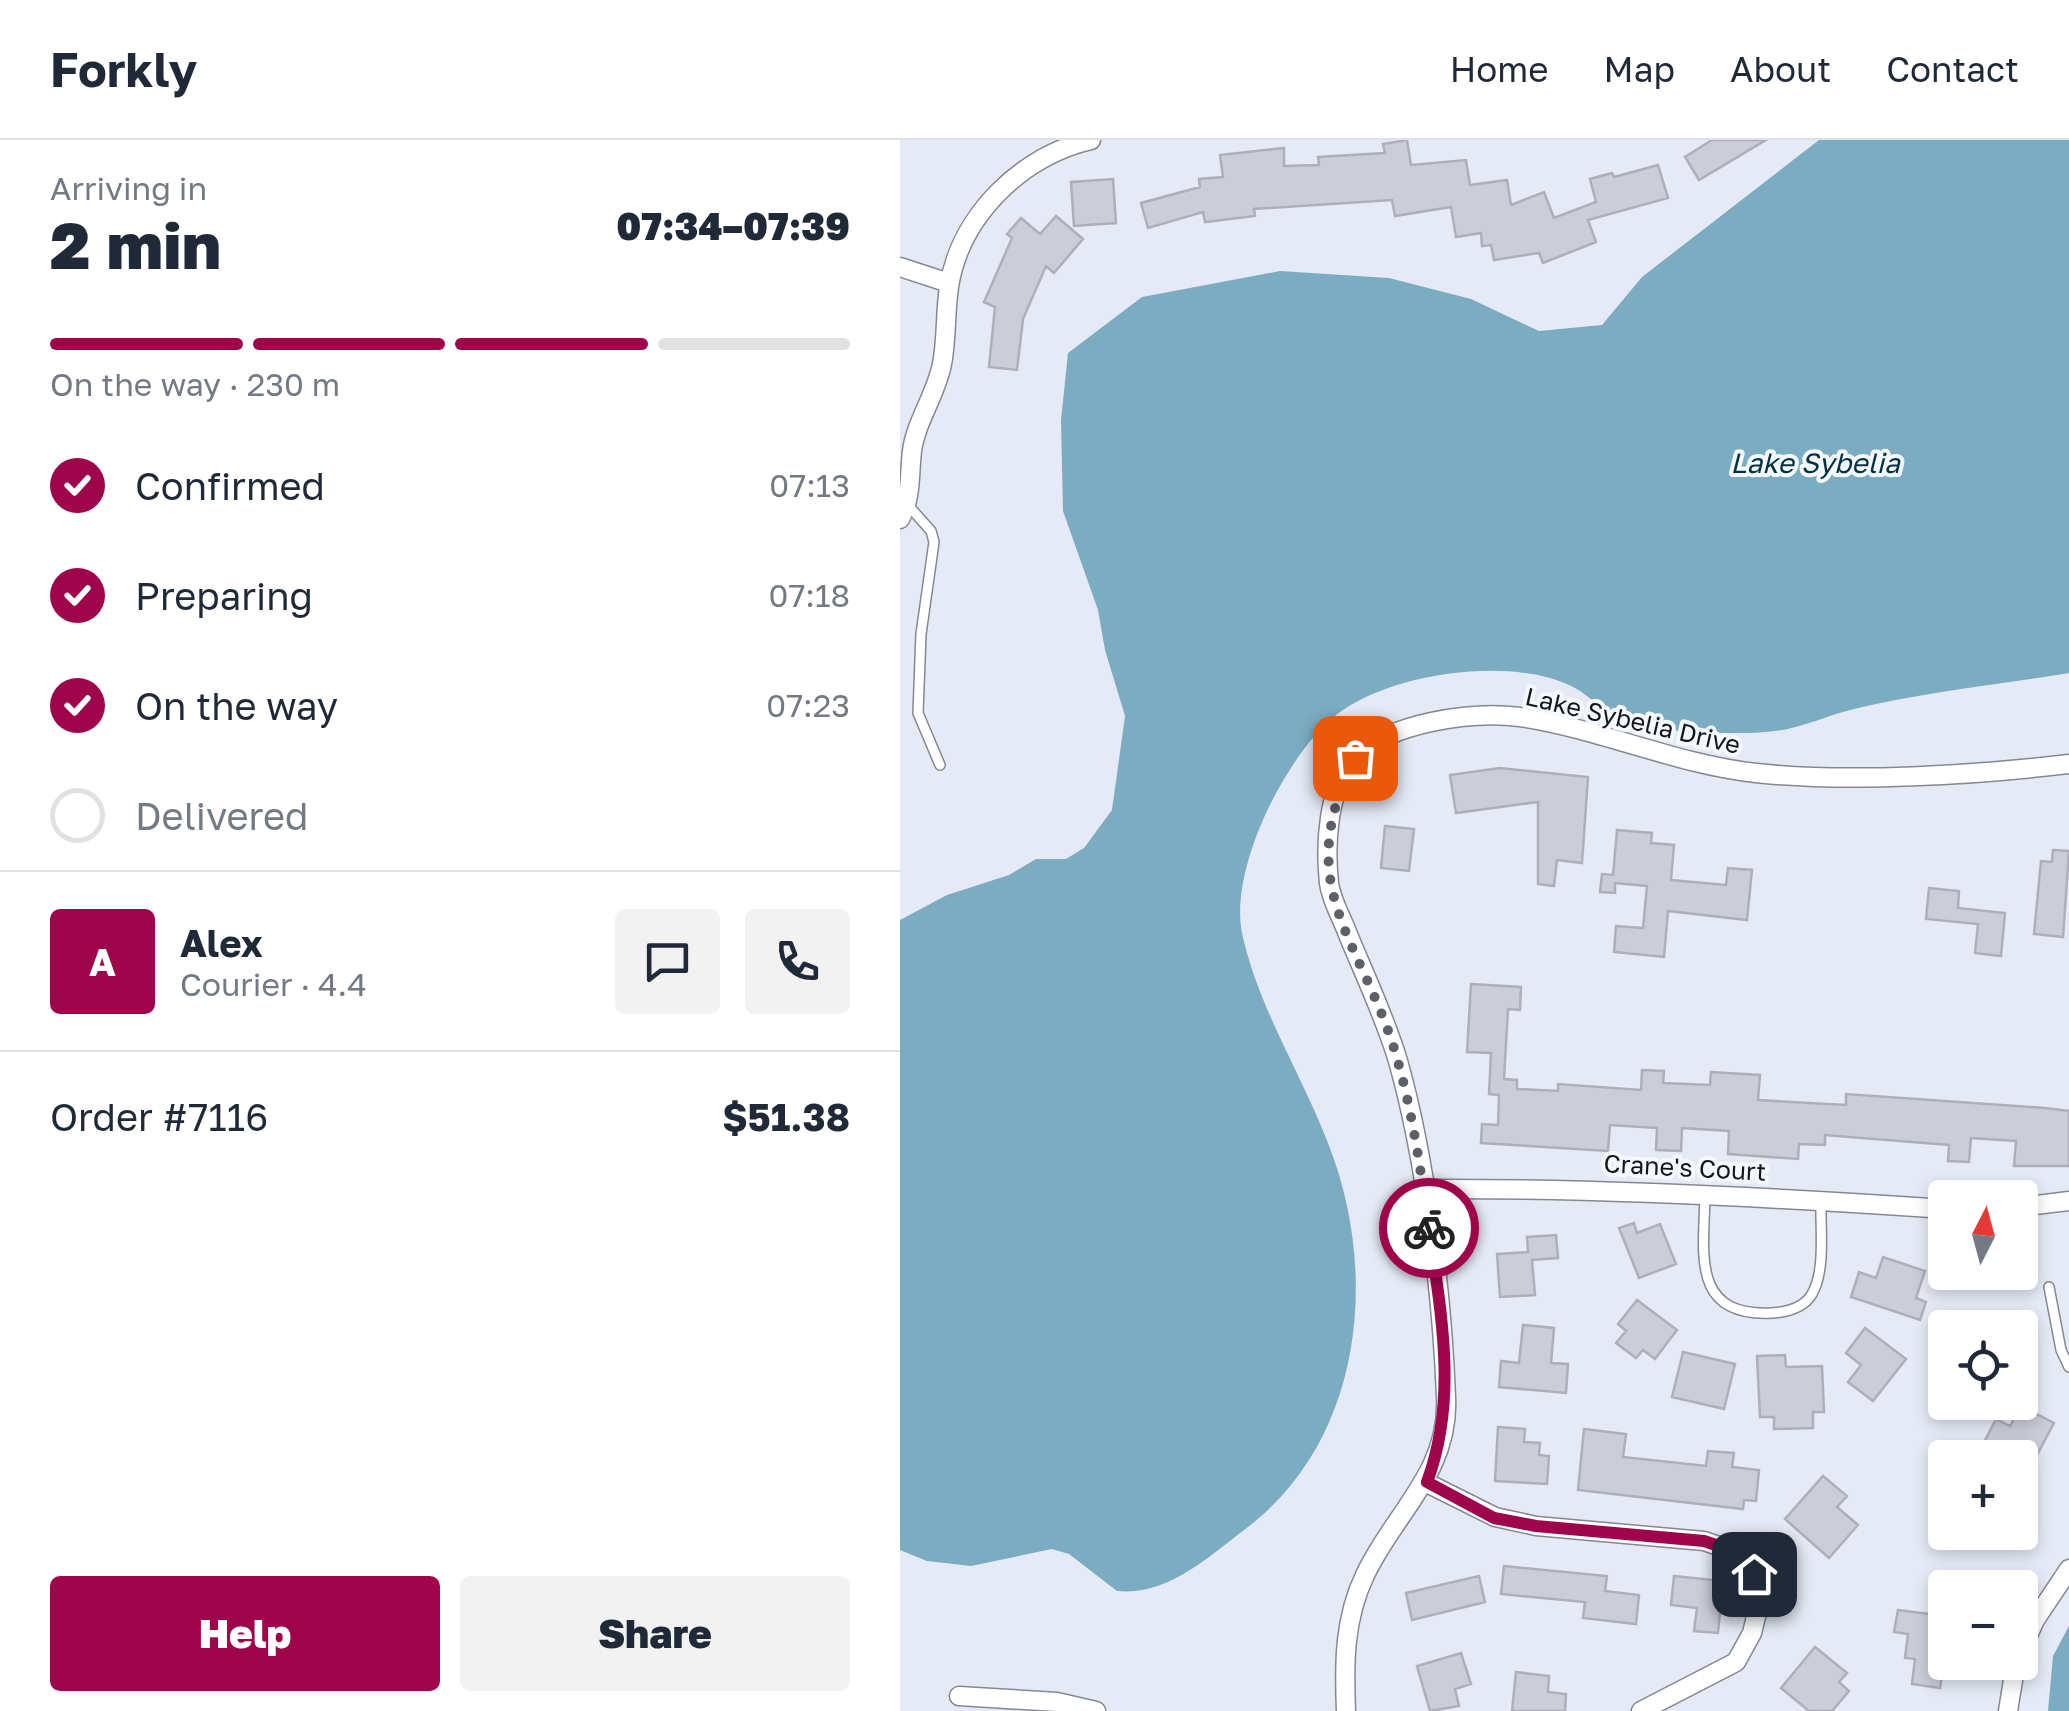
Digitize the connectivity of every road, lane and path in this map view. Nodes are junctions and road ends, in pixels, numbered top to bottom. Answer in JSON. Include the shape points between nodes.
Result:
{"nodes":[{"id":1,"x":1092,"y":140,"type":"edge"},
{"id":2,"x":900,"y":268,"type":"edge"},
{"id":3,"x":949,"y":283,"type":"junction"},
{"id":4,"x":903,"y":511,"type":"edge"},
{"id":5,"x":2069,"y":764,"type":"edge"},
{"id":6,"x":940,"y":766,"type":"dead end"},
{"id":7,"x":1423,"y":1189,"type":"junction"},
{"id":8,"x":1705,"y":1194,"type":"junction"},
{"id":9,"x":1822,"y":1198,"type":"junction"},
{"id":10,"x":2069,"y":1201,"type":"edge"},
{"id":11,"x":2038,"y":1205,"type":"edge"},
{"id":12,"x":1928,"y":1207,"type":"edge"},
{"id":13,"x":2049,"y":1287,"type":"dead end"},
{"id":14,"x":2069,"y":1367,"type":"edge"},
{"id":15,"x":1427,"y":1482,"type":"junction"},
{"id":16,"x":2069,"y":1568,"type":"edge"},
{"id":17,"x":2038,"y":1622,"type":"edge"},
{"id":18,"x":2013,"y":1680,"type":"edge"},
{"id":19,"x":960,"y":1696,"type":"dead end"},
{"id":20,"x":1096,"y":1711,"type":"edge"},
{"id":21,"x":1346,"y":1711,"type":"edge"},
{"id":22,"x":1641,"y":1711,"type":"edge"},
{"id":23,"x":2008,"y":1711,"type":"edge"}],
"edges":[{"from":1,"to":3,"type":"street","via":[[1035,162],[996,191]]},
{"from":2,"to":3,"type":"street"},
{"from":3,"to":4,"type":"street","via":[[943,361],[912,450]]},
{"from":4,"to":6,"type":"lane","via":[[931,531],[934,542],[920,634],[918,713]]},
{"from":5,"to":7,"type":"street","name":"Lake Sybelia Drive","via":[[1798,777],[1718,769],[1522,718],[1480,715],[1403,729],[1355,758],[1326,837],[1329,889],[1398,1061]]},
{"from":7,"to":8,"type":"street","name":"Crane's Court"},
{"from":7,"to":15,"type":"street","name":"Lake Sybelia Drive","via":[[1447,1404]]},
{"from":8,"to":9,"type":"street","name":"Crane's Court"},
{"from":8,"to":9,"type":"lane","via":[[1704,1271],[1712,1292],[1722,1304],[1772,1313],[1799,1308],[1812,1294]]},
{"from":9,"to":12,"type":"street","name":"Crane's Court"},
{"from":10,"to":11,"type":"street"},
{"from":13,"to":14,"type":"lane"},
{"from":15,"to":21,"type":"street","name":"Lake Sybelia Drive","via":[[1366,1572],[1353,1606],[1344,1652]]},
{"from":15,"to":22,"type":"street","via":[[1494,1518],[1704,1541],[1740,1553],[1754,1574],[1759,1604],[1736,1662]]},
{"from":16,"to":17,"type":"street"},
{"from":18,"to":23,"type":"street"},
{"from":19,"to":20,"type":"street"}]}
